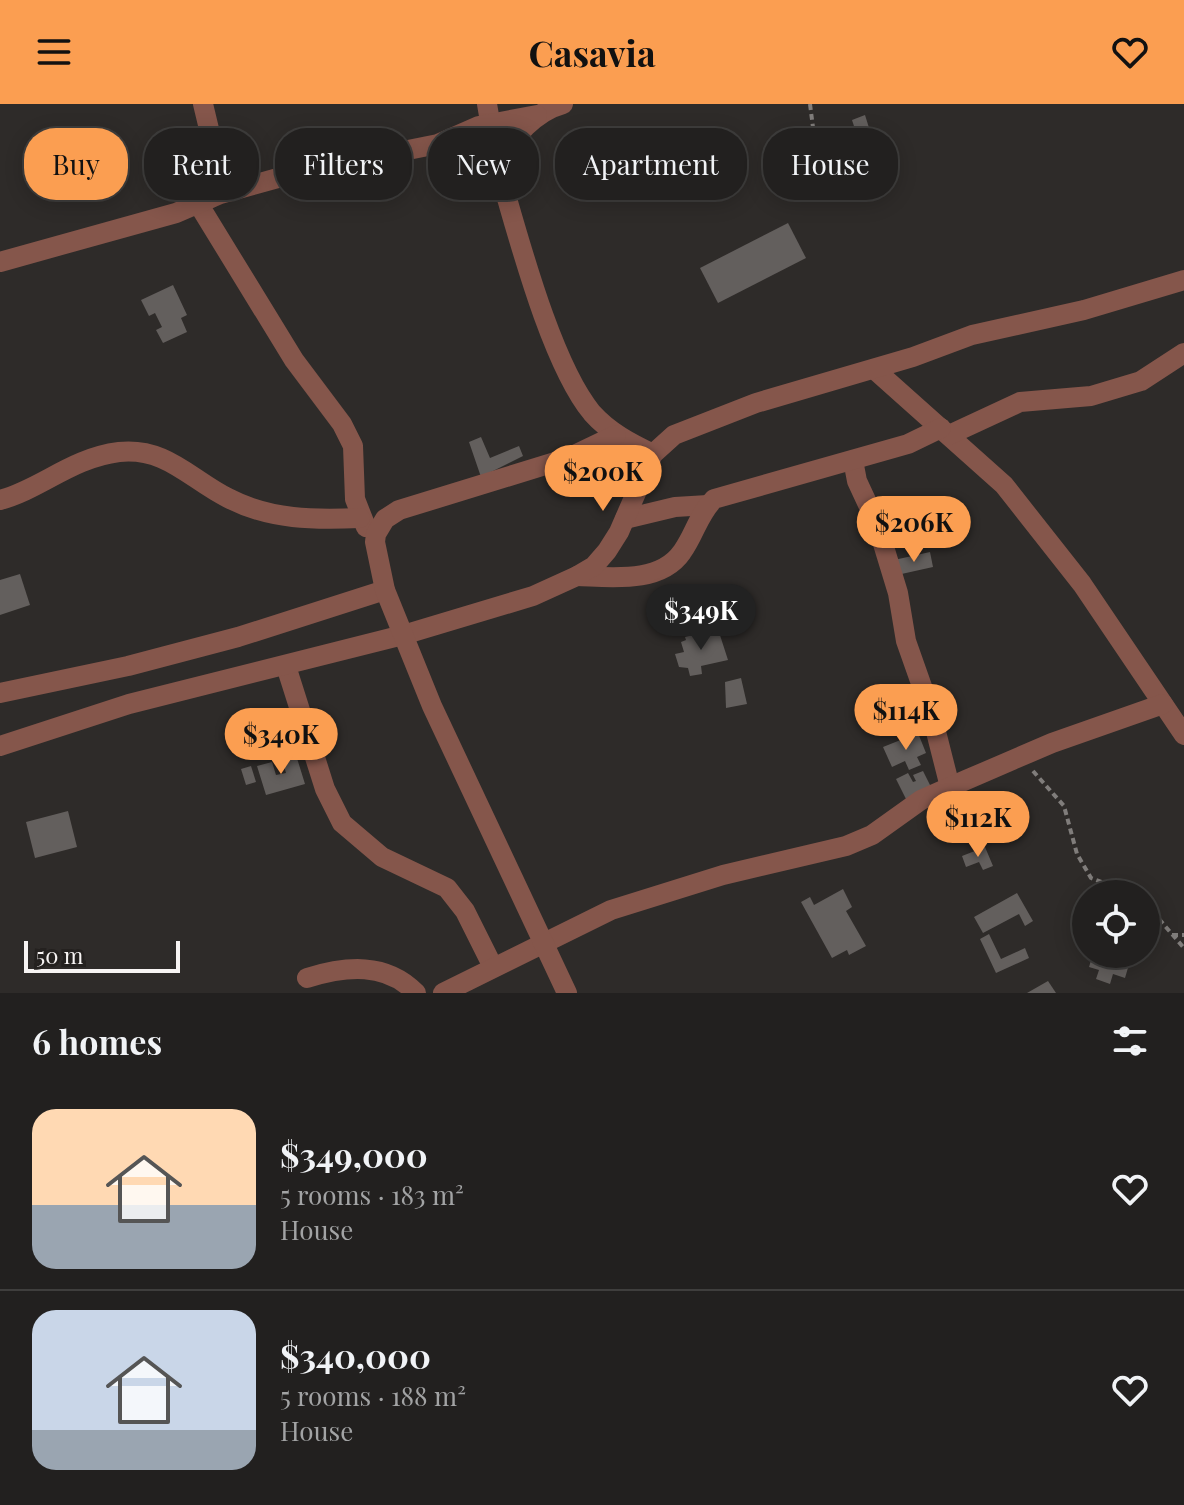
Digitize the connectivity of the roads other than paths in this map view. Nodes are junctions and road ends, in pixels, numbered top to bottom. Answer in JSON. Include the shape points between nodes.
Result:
{"nodes":[{"id":1,"x":203,"y":104,"type":"edge"},
{"id":2,"x":560,"y":104,"type":"edge"},
{"id":3,"x":488,"y":114,"type":"edge"},
{"id":4,"x":537,"y":115,"type":"junction"},
{"id":5,"x":527,"y":128,"type":"edge"},
{"id":6,"x":508,"y":200,"type":"edge"},
{"id":7,"x":205,"y":202,"type":"junction"},
{"id":8,"x":0,"y":262,"type":"edge"},
{"id":9,"x":1184,"y":280,"type":"edge"},
{"id":10,"x":1184,"y":353,"type":"edge"},
{"id":11,"x":874,"y":369,"type":"junction"},
{"id":12,"x":945,"y":432,"type":"junction"},
{"id":13,"x":616,"y":435,"type":"junction"},
{"id":14,"x":653,"y":454,"type":"junction"},
{"id":15,"x":853,"y":460,"type":"junction"},
{"id":16,"x":0,"y":500,"type":"edge"},
{"id":17,"x":708,"y":505,"type":"junction"},
{"id":18,"x":360,"y":518,"type":"junction"},
{"id":19,"x":625,"y":519,"type":"junction"},
{"id":20,"x":376,"y":534,"type":"junction"},
{"id":21,"x":577,"y":576,"type":"junction"},
{"id":22,"x":385,"y":590,"type":"junction"},
{"id":23,"x":403,"y":635,"type":"junction"},
{"id":24,"x":286,"y":666,"type":"junction"},
{"id":25,"x":0,"y":693,"type":"edge"},
{"id":26,"x":1163,"y":704,"type":"junction"},
{"id":27,"x":1184,"y":735,"type":"edge"},
{"id":28,"x":0,"y":746,"type":"edge"},
{"id":29,"x":950,"y":787,"type":"junction"},
{"id":30,"x":543,"y":942,"type":"junction"},
{"id":31,"x":493,"y":967,"type":"junction"},
{"id":32,"x":307,"y":978,"type":"dead end"},
{"id":33,"x":416,"y":993,"type":"edge"},
{"id":34,"x":443,"y":993,"type":"edge"},
{"id":35,"x":567,"y":993,"type":"edge"}],
"edges":[{"from":1,"to":7,"type":"street","via":[[209,129]]},
{"from":2,"to":4,"type":"street"},
{"from":3,"to":4,"type":"street"},
{"from":3,"to":7,"type":"street","via":[[438,144],[303,171]]},
{"from":4,"to":5,"type":"street"},
{"from":6,"to":13,"type":"street","via":[[561,356],[584,402]]},
{"from":7,"to":8,"type":"street"},
{"from":7,"to":18,"type":"street","via":[[294,360],[342,424],[355,454]]},
{"from":9,"to":11,"type":"street","via":[[972,335]]},
{"from":10,"to":12,"type":"street","via":[[1141,381],[1091,396],[1020,402]]},
{"from":11,"to":12,"type":"street"},
{"from":11,"to":14,"type":"street","via":[[695,425]]},
{"from":12,"to":15,"type":"street"},
{"from":12,"to":26,"type":"street","via":[[1004,485],[1082,584]]},
{"from":13,"to":14,"type":"street"},
{"from":13,"to":20,"type":"street","via":[[568,458],[399,510]]},
{"from":14,"to":19,"type":"street"},
{"from":15,"to":17,"type":"street","via":[[728,493]]},
{"from":15,"to":29,"type":"street","via":[[898,593],[906,641]]},
{"from":16,"to":18,"type":"street","via":[[85,461],[146,452],[166,457],[254,509],[309,519]]},
{"from":17,"to":19,"type":"street"},
{"from":17,"to":21,"type":"street","via":[[682,554],[663,568],[645,575]]},
{"from":18,"to":20,"type":"street"},
{"from":19,"to":21,"type":"street","via":[[607,551]]},
{"from":20,"to":22,"type":"street"},
{"from":21,"to":23,"type":"street","via":[[533,596]]},
{"from":22,"to":23,"type":"street"},
{"from":22,"to":25,"type":"street","via":[[291,623]]},
{"from":23,"to":24,"type":"street"},
{"from":23,"to":30,"type":"street"},
{"from":24,"to":28,"type":"street","via":[[129,704]]},
{"from":24,"to":31,"type":"street","via":[[325,789],[342,823],[382,857],[447,888]]},
{"from":26,"to":27,"type":"street"},
{"from":26,"to":29,"type":"street"},
{"from":29,"to":30,"type":"street","via":[[846,846],[723,875],[611,910]]},
{"from":30,"to":31,"type":"street"},
{"from":30,"to":35,"type":"street"},
{"from":31,"to":34,"type":"street"},
{"from":32,"to":33,"type":"street","via":[[334,970],[393,973]]}]}
